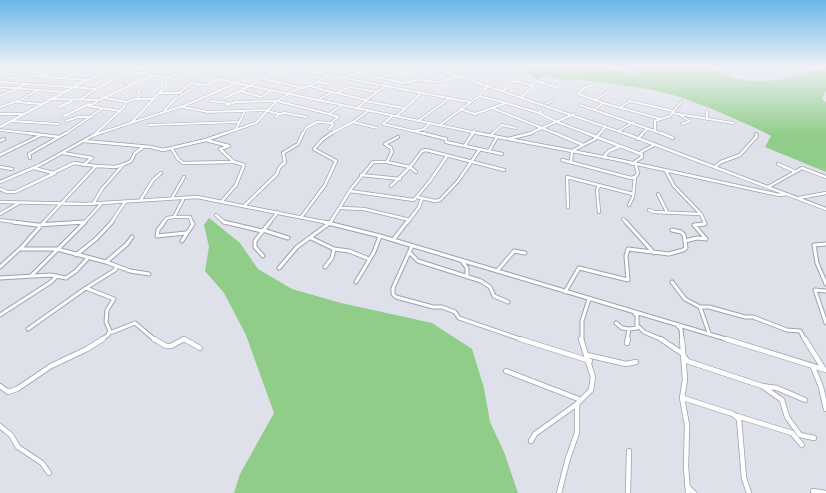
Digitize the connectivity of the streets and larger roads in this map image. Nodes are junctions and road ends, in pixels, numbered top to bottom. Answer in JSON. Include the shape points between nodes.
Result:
{"nodes":[{"id":1,"x":13,"y":90,"type":"edge"},
{"id":2,"x":38,"y":90,"type":"joint"},
{"id":3,"x":68,"y":90,"type":"edge"},
{"id":4,"x":95,"y":90,"type":"edge"},
{"id":5,"x":120,"y":90,"type":"edge"},
{"id":6,"x":162,"y":90,"type":"edge"},
{"id":7,"x":183,"y":90,"type":"edge"},
{"id":8,"x":191,"y":90,"type":"edge"},
{"id":9,"x":220,"y":90,"type":"edge"},
{"id":10,"x":273,"y":90,"type":"joint"},
{"id":11,"x":298,"y":90,"type":"edge"},
{"id":12,"x":325,"y":90,"type":"edge"},
{"id":13,"x":343,"y":90,"type":"edge"},
{"id":14,"x":365,"y":90,"type":"edge"},
{"id":15,"x":379,"y":90,"type":"edge"},
{"id":16,"x":404,"y":90,"type":"edge"},
{"id":17,"x":484,"y":90,"type":"edge"},
{"id":18,"x":500,"y":90,"type":"edge"},
{"id":19,"x":529,"y":90,"type":"edge"},
{"id":20,"x":582,"y":90,"type":"edge"},
{"id":21,"x":611,"y":90,"type":"edge"},
{"id":22,"x":140,"y":91,"type":"dead end"},
{"id":23,"x":240,"y":91,"type":"joint"},
{"id":24,"x":503,"y":91,"type":"joint"},
{"id":25,"x":64,"y":92,"type":"junction"},
{"id":26,"x":332,"y":92,"type":"junction"},
{"id":27,"x":376,"y":92,"type":"junction"},
{"id":28,"x":158,"y":93,"type":"junction"},
{"id":29,"x":179,"y":93,"type":"junction"},
{"id":30,"x":186,"y":93,"type":"junction"},
{"id":31,"x":289,"y":93,"type":"junction"},
{"id":32,"x":337,"y":93,"type":"junction"},
{"id":33,"x":421,"y":93,"type":"junction"},
{"id":34,"x":0,"y":96,"type":"edge"},
{"id":35,"x":479,"y":96,"type":"junction"},
{"id":36,"x":522,"y":97,"type":"junction"},
{"id":37,"x":103,"y":98,"type":"junction"},
{"id":38,"x":225,"y":98,"type":"dead end"},
{"id":39,"x":450,"y":98,"type":"junction"},
{"id":40,"x":51,"y":99,"type":"junction"},
{"id":41,"x":136,"y":99,"type":"junction"},
{"id":42,"x":153,"y":99,"type":"junction"},
{"id":43,"x":73,"y":100,"type":"junction"},
{"id":44,"x":81,"y":100,"type":"junction"},
{"id":45,"x":99,"y":100,"type":"junction"},
{"id":46,"x":318,"y":100,"type":"junction"},
{"id":47,"x":366,"y":100,"type":"junction"},
{"id":48,"x":553,"y":100,"type":"dead end"},
{"id":49,"x":595,"y":100,"type":"junction"},
{"id":50,"x":17,"y":101,"type":"junction"},
{"id":51,"x":94,"y":101,"type":"junction"},
{"id":52,"x":211,"y":101,"type":"dead end"},
{"id":53,"x":277,"y":101,"type":"junction"},
{"id":54,"x":126,"y":102,"type":"junction"},
{"id":55,"x":470,"y":102,"type":"junction"},
{"id":56,"x":681,"y":102,"type":"dead end"},
{"id":57,"x":234,"y":103,"type":"junction"},
{"id":58,"x":506,"y":103,"type":"junction"},
{"id":59,"x":603,"y":103,"type":"junction"},
{"id":60,"x":42,"y":104,"type":"junction"},
{"id":61,"x":546,"y":104,"type":"junction"},
{"id":62,"x":226,"y":105,"type":"dead end"},
{"id":63,"x":580,"y":105,"type":"dead end"},
{"id":64,"x":0,"y":106,"type":"edge"},
{"id":65,"x":341,"y":106,"type":"junction"},
{"id":66,"x":181,"y":107,"type":"junction"},
{"id":67,"x":621,"y":107,"type":"junction"},
{"id":68,"x":59,"y":108,"type":"dead end"},
{"id":69,"x":103,"y":108,"type":"junction"},
{"id":70,"x":404,"y":108,"type":"junction"},
{"id":71,"x":492,"y":108,"type":"junction"},
{"id":72,"x":358,"y":109,"type":"junction"},
{"id":73,"x":460,"y":109,"type":"junction"},
{"id":74,"x":268,"y":110,"type":"junction"},
{"id":75,"x":594,"y":110,"type":"junction"},
{"id":76,"x":120,"y":111,"type":"junction"},
{"id":77,"x":164,"y":111,"type":"junction"},
{"id":78,"x":245,"y":111,"type":"junction"},
{"id":79,"x":368,"y":111,"type":"junction"},
{"id":80,"x":672,"y":112,"type":"junction"},
{"id":81,"x":707,"y":112,"type":"dead end"},
{"id":82,"x":676,"y":113,"type":"junction"},
{"id":83,"x":0,"y":114,"type":"edge"},
{"id":84,"x":23,"y":114,"type":"junction"},
{"id":85,"x":279,"y":114,"type":"junction"},
{"id":86,"x":329,"y":114,"type":"junction"},
{"id":87,"x":574,"y":114,"type":"junction"},
{"id":88,"x":64,"y":116,"type":"dead end"},
{"id":89,"x":392,"y":116,"type":"junction"},
{"id":90,"x":397,"y":116,"type":"junction"},
{"id":91,"x":91,"y":117,"type":"junction"},
{"id":92,"x":276,"y":117,"type":"dead end"},
{"id":93,"x":306,"y":118,"type":"dead end"},
{"id":94,"x":661,"y":119,"type":"junction"},
{"id":95,"x":707,"y":119,"type":"junction"},
{"id":96,"x":10,"y":121,"type":"junction"},
{"id":97,"x":66,"y":121,"type":"dead end"},
{"id":98,"x":418,"y":121,"type":"junction"},
{"id":99,"x":239,"y":122,"type":"junction"},
{"id":100,"x":353,"y":122,"type":"junction"},
{"id":101,"x":557,"y":122,"type":"junction"},
{"id":102,"x":633,"y":122,"type":"junction"},
{"id":103,"x":131,"y":123,"type":"junction"},
{"id":104,"x":331,"y":123,"type":"junction"},
{"id":105,"x":430,"y":123,"type":"junction"},
{"id":106,"x":733,"y":123,"type":"dead end"},
{"id":107,"x":58,"y":124,"type":"dead end"},
{"id":108,"x":682,"y":124,"type":"dead end"},
{"id":109,"x":149,"y":125,"type":"dead end"},
{"id":110,"x":440,"y":125,"type":"junction"},
{"id":111,"x":606,"y":126,"type":"junction"},
{"id":112,"x":0,"y":127,"type":"edge"},
{"id":113,"x":377,"y":128,"type":"dead end"},
{"id":114,"x":515,"y":128,"type":"dead end"},
{"id":115,"x":544,"y":128,"type":"junction"},
{"id":116,"x":236,"y":129,"type":"junction"},
{"id":117,"x":329,"y":129,"type":"dead end"},
{"id":118,"x":647,"y":129,"type":"junction"},
{"id":119,"x":0,"y":130,"type":"edge"},
{"id":120,"x":474,"y":131,"type":"junction"},
{"id":121,"x":618,"y":131,"type":"junction"},
{"id":122,"x":655,"y":131,"type":"junction"},
{"id":123,"x":412,"y":132,"type":"junction"},
{"id":124,"x":42,"y":134,"type":"junction"},
{"id":125,"x":756,"y":134,"type":"dead end"},
{"id":126,"x":491,"y":135,"type":"junction"},
{"id":127,"x":92,"y":136,"type":"junction"},
{"id":128,"x":597,"y":136,"type":"junction"},
{"id":129,"x":59,"y":137,"type":"junction"},
{"id":130,"x":398,"y":137,"type":"dead end"},
{"id":131,"x":497,"y":137,"type":"junction"},
{"id":132,"x":674,"y":138,"type":"dead end"},
{"id":133,"x":4,"y":139,"type":"dead end"},
{"id":134,"x":509,"y":139,"type":"junction"},
{"id":135,"x":638,"y":139,"type":"junction"},
{"id":136,"x":206,"y":140,"type":"junction"},
{"id":137,"x":0,"y":141,"type":"edge"},
{"id":138,"x":84,"y":141,"type":"junction"},
{"id":139,"x":465,"y":145,"type":"junction"},
{"id":140,"x":583,"y":145,"type":"junction"},
{"id":141,"x":654,"y":145,"type":"junction"},
{"id":142,"x":620,"y":146,"type":"junction"},
{"id":143,"x":144,"y":147,"type":"junction"},
{"id":144,"x":172,"y":149,"type":"junction"},
{"id":145,"x":480,"y":149,"type":"junction"},
{"id":146,"x":489,"y":151,"type":"junction"},
{"id":147,"x":571,"y":152,"type":"junction"},
{"id":148,"x":63,"y":153,"type":"junction"},
{"id":149,"x":502,"y":154,"type":"dead end"},
{"id":150,"x":641,"y":154,"type":"junction"},
{"id":151,"x":0,"y":155,"type":"edge"},
{"id":152,"x":447,"y":156,"type":"junction"},
{"id":153,"x":30,"y":158,"type":"dead end"},
{"id":154,"x":606,"y":158,"type":"junction"},
{"id":155,"x":562,"y":160,"type":"dead end"},
{"id":156,"x":234,"y":162,"type":"junction"},
{"id":157,"x":387,"y":162,"type":"junction"},
{"id":158,"x":472,"y":162,"type":"junction"},
{"id":159,"x":571,"y":162,"type":"junction"},
{"id":160,"x":778,"y":164,"type":"dead end"},
{"id":161,"x":83,"y":165,"type":"junction"},
{"id":162,"x":122,"y":165,"type":"junction"},
{"id":163,"x":634,"y":165,"type":"junction"},
{"id":164,"x":96,"y":166,"type":"junction"},
{"id":165,"x":410,"y":167,"type":"junction"},
{"id":166,"x":639,"y":167,"type":"junction"},
{"id":167,"x":715,"y":167,"type":"junction"},
{"id":168,"x":0,"y":168,"type":"edge"},
{"id":169,"x":34,"y":168,"type":"junction"},
{"id":170,"x":12,"y":169,"type":"dead end"},
{"id":171,"x":504,"y":170,"type":"dead end"},
{"id":172,"x":794,"y":171,"type":"junction"},
{"id":173,"x":56,"y":172,"type":"junction"},
{"id":174,"x":416,"y":172,"type":"dead end"},
{"id":175,"x":669,"y":172,"type":"junction"},
{"id":176,"x":161,"y":173,"type":"dead end"},
{"id":177,"x":361,"y":175,"type":"junction"},
{"id":178,"x":184,"y":177,"type":"dead end"},
{"id":179,"x":826,"y":177,"type":"edge"},
{"id":180,"x":634,"y":178,"type":"junction"},
{"id":181,"x":400,"y":179,"type":"junction"},
{"id":182,"x":0,"y":182,"type":"edge"},
{"id":183,"x":391,"y":186,"type":"dead end"},
{"id":184,"x":599,"y":186,"type":"junction"},
{"id":185,"x":768,"y":187,"type":"junction"},
{"id":186,"x":0,"y":189,"type":"edge"},
{"id":187,"x":350,"y":191,"type":"junction"},
{"id":188,"x":826,"y":193,"type":"edge"},
{"id":189,"x":633,"y":194,"type":"junction"},
{"id":190,"x":658,"y":194,"type":"dead end"},
{"id":191,"x":786,"y":194,"type":"junction"},
{"id":192,"x":418,"y":197,"type":"junction"},
{"id":193,"x":795,"y":197,"type":"junction"},
{"id":194,"x":172,"y":198,"type":"junction"},
{"id":195,"x":184,"y":198,"type":"junction"},
{"id":196,"x":422,"y":198,"type":"junction"},
{"id":197,"x":140,"y":201,"type":"junction"},
{"id":198,"x":222,"y":201,"type":"junction"},
{"id":199,"x":20,"y":202,"type":"junction"},
{"id":200,"x":125,"y":202,"type":"junction"},
{"id":201,"x":1,"y":203,"type":"edge"},
{"id":202,"x":61,"y":204,"type":"junction"},
{"id":203,"x":93,"y":204,"type":"junction"},
{"id":204,"x":101,"y":204,"type":"junction"},
{"id":205,"x":246,"y":205,"type":"junction"},
{"id":206,"x":629,"y":205,"type":"dead end"},
{"id":207,"x":568,"y":207,"type":"dead end"},
{"id":208,"x":341,"y":208,"type":"junction"},
{"id":209,"x":826,"y":209,"type":"edge"},
{"id":210,"x":649,"y":210,"type":"dead end"},
{"id":211,"x":278,"y":212,"type":"junction"},
{"id":212,"x":599,"y":212,"type":"dead end"},
{"id":213,"x":667,"y":212,"type":"junction"},
{"id":214,"x":0,"y":214,"type":"edge"},
{"id":215,"x":701,"y":214,"type":"junction"},
{"id":216,"x":216,"y":215,"type":"dead end"},
{"id":217,"x":302,"y":216,"type":"junction"},
{"id":218,"x":174,"y":217,"type":"junction"},
{"id":219,"x":0,"y":220,"type":"edge"},
{"id":220,"x":410,"y":220,"type":"junction"},
{"id":221,"x":623,"y":220,"type":"dead end"},
{"id":222,"x":85,"y":222,"type":"junction"},
{"id":223,"x":330,"y":223,"type":"junction"},
{"id":224,"x":41,"y":224,"type":"junction"},
{"id":225,"x":672,"y":230,"type":"dead end"},
{"id":226,"x":263,"y":231,"type":"junction"},
{"id":227,"x":187,"y":233,"type":"junction"},
{"id":228,"x":380,"y":236,"type":"junction"},
{"id":229,"x":132,"y":237,"type":"dead end"},
{"id":230,"x":288,"y":238,"type":"dead end"},
{"id":231,"x":311,"y":238,"type":"junction"},
{"id":232,"x":392,"y":240,"type":"junction"},
{"id":233,"x":182,"y":241,"type":"dead end"},
{"id":234,"x":685,"y":241,"type":"junction"},
{"id":235,"x":826,"y":244,"type":"edge"},
{"id":236,"x":412,"y":246,"type":"junction"},
{"id":237,"x":57,"y":249,"type":"junction"},
{"id":238,"x":334,"y":249,"type":"junction"},
{"id":239,"x":18,"y":250,"type":"junction"},
{"id":240,"x":409,"y":252,"type":"junction"},
{"id":241,"x":525,"y":253,"type":"dead end"},
{"id":242,"x":654,"y":253,"type":"junction"},
{"id":243,"x":76,"y":255,"type":"junction"},
{"id":244,"x":263,"y":256,"type":"dead end"},
{"id":245,"x":88,"y":258,"type":"junction"},
{"id":246,"x":370,"y":258,"type":"junction"},
{"id":247,"x":462,"y":261,"type":"junction"},
{"id":248,"x":106,"y":262,"type":"junction"},
{"id":249,"x":117,"y":266,"type":"junction"},
{"id":250,"x":0,"y":267,"type":"edge"},
{"id":251,"x":324,"y":267,"type":"dead end"},
{"id":252,"x":279,"y":268,"type":"dead end"},
{"id":253,"x":497,"y":271,"type":"junction"},
{"id":254,"x":149,"y":274,"type":"dead end"},
{"id":255,"x":32,"y":275,"type":"junction"},
{"id":256,"x":57,"y":276,"type":"junction"},
{"id":257,"x":468,"y":277,"type":"junction"},
{"id":258,"x":0,"y":278,"type":"edge"},
{"id":259,"x":356,"y":282,"type":"dead end"},
{"id":260,"x":672,"y":282,"type":"dead end"},
{"id":261,"x":826,"y":284,"type":"edge"},
{"id":262,"x":86,"y":288,"type":"junction"},
{"id":263,"x":826,"y":291,"type":"edge"},
{"id":264,"x":565,"y":292,"type":"junction"},
{"id":265,"x":589,"y":299,"type":"junction"},
{"id":266,"x":508,"y":302,"type":"dead end"},
{"id":267,"x":700,"y":307,"type":"junction"},
{"id":268,"x":628,"y":310,"type":"junction"},
{"id":269,"x":0,"y":315,"type":"edge"},
{"id":270,"x":826,"y":322,"type":"edge"},
{"id":271,"x":616,"y":323,"type":"dead end"},
{"id":272,"x":638,"y":326,"type":"junction"},
{"id":273,"x":684,"y":328,"type":"junction"},
{"id":274,"x":28,"y":329,"type":"dead end"},
{"id":275,"x":629,"y":329,"type":"junction"},
{"id":276,"x":110,"y":333,"type":"junction"},
{"id":277,"x":709,"y":333,"type":"junction"},
{"id":278,"x":627,"y":343,"type":"dead end"},
{"id":279,"x":200,"y":348,"type":"dead end"},
{"id":280,"x":683,"y":354,"type":"junction"},
{"id":281,"x":587,"y":355,"type":"junction"},
{"id":282,"x":590,"y":361,"type":"junction"},
{"id":283,"x":636,"y":362,"type":"dead end"},
{"id":284,"x":813,"y":367,"type":"junction"},
{"id":285,"x":826,"y":370,"type":"edge"},
{"id":286,"x":506,"y":371,"type":"dead end"},
{"id":287,"x":0,"y":386,"type":"edge"},
{"id":288,"x":762,"y":386,"type":"junction"},
{"id":289,"x":682,"y":398,"type":"junction"},
{"id":290,"x":581,"y":400,"type":"junction"},
{"id":291,"x":805,"y":400,"type":"dead end"},
{"id":292,"x":577,"y":404,"type":"junction"},
{"id":293,"x":826,"y":409,"type":"edge"},
{"id":294,"x":735,"y":416,"type":"junction"},
{"id":295,"x":0,"y":426,"type":"edge"},
{"id":296,"x":792,"y":433,"type":"junction"},
{"id":297,"x":800,"y":435,"type":"junction"},
{"id":298,"x":814,"y":438,"type":"dead end"},
{"id":299,"x":532,"y":442,"type":"dead end"},
{"id":300,"x":802,"y":445,"type":"dead end"},
{"id":301,"x":629,"y":451,"type":"dead end"},
{"id":302,"x":49,"y":473,"type":"dead end"},
{"id":303,"x":688,"y":487,"type":"junction"},
{"id":304,"x":814,"y":492,"type":"edge"},
{"id":305,"x":559,"y":493,"type":"edge"},
{"id":306,"x":628,"y":493,"type":"edge"},
{"id":307,"x":688,"y":493,"type":"edge"},
{"id":308,"x":694,"y":493,"type":"edge"},
{"id":309,"x":749,"y":493,"type":"edge"},
{"id":310,"x":826,"y":493,"type":"edge"}],
"edges":[{"from":1,"to":34,"type":"street"},
{"from":2,"to":25,"type":"street"},
{"from":2,"to":50,"type":"street"},
{"from":3,"to":25,"type":"street"},
{"from":4,"to":44,"type":"street"},
{"from":5,"to":37,"type":"street"},
{"from":6,"to":28,"type":"street"},
{"from":7,"to":29,"type":"street"},
{"from":8,"to":30,"type":"street"},
{"from":9,"to":66,"type":"street"},
{"from":10,"to":23,"type":"street","via":[[261,97]]},
{"from":10,"to":31,"type":"street"},
{"from":11,"to":31,"type":"street"},
{"from":12,"to":26,"type":"street"},
{"from":13,"to":32,"type":"street"},
{"from":14,"to":27,"type":"street"},
{"from":15,"to":27,"type":"street"},
{"from":16,"to":33,"type":"street"},
{"from":17,"to":35,"type":"street"},
{"from":18,"to":24,"type":"street"},
{"from":19,"to":36,"type":"street"},
{"from":20,"to":49,"type":"street","via":[[578,94]]},
{"from":21,"to":49,"type":"street"},
{"from":22,"to":41,"type":"street","via":[[140,96]]},
{"from":23,"to":38,"type":"street"},
{"from":24,"to":36,"type":"street"},
{"from":25,"to":40,"type":"street"},
{"from":26,"to":32,"type":"street"},
{"from":26,"to":46,"type":"street"},
{"from":27,"to":47,"type":"street"},
{"from":28,"to":29,"type":"street"},
{"from":28,"to":42,"type":"street"},
{"from":29,"to":30,"type":"street"},
{"from":30,"to":77,"type":"street","via":[[174,100]]},
{"from":31,"to":46,"type":"street"},
{"from":31,"to":53,"type":"street"},
{"from":32,"to":47,"type":"street"},
{"from":33,"to":39,"type":"street"},
{"from":33,"to":70,"type":"street"},
{"from":35,"to":55,"type":"street"},
{"from":35,"to":58,"type":"street"},
{"from":36,"to":61,"type":"street"},
{"from":37,"to":45,"type":"street"},
{"from":37,"to":54,"type":"street"},
{"from":39,"to":55,"type":"street"},
{"from":39,"to":98,"type":"street"},
{"from":40,"to":43,"type":"street"},
{"from":40,"to":60,"type":"street"},
{"from":41,"to":42,"type":"street"},
{"from":41,"to":54,"type":"street"},
{"from":42,"to":103,"type":"street"},
{"from":43,"to":44,"type":"street"},
{"from":43,"to":68,"type":"street"},
{"from":44,"to":51,"type":"street"},
{"from":45,"to":51,"type":"street"},
{"from":45,"to":69,"type":"street","via":[[89,106]]},
{"from":46,"to":65,"type":"street"},
{"from":47,"to":70,"type":"street"},
{"from":47,"to":72,"type":"street"},
{"from":48,"to":61,"type":"street"},
{"from":49,"to":59,"type":"street"},
{"from":50,"to":60,"type":"street"},
{"from":50,"to":64,"type":"street"},
{"from":51,"to":88,"type":"street"},
{"from":52,"to":57,"type":"street"},
{"from":53,"to":57,"type":"street"},
{"from":53,"to":74,"type":"street"},
{"from":53,"to":86,"type":"street"},
{"from":54,"to":76,"type":"street"},
{"from":55,"to":73,"type":"street"},
{"from":56,"to":80,"type":"street"},
{"from":57,"to":62,"type":"street"},
{"from":58,"to":71,"type":"street"},
{"from":58,"to":101,"type":"street","via":[[540,112]]},
{"from":59,"to":67,"type":"street"},
{"from":59,"to":75,"type":"street"},
{"from":60,"to":84,"type":"street"},
{"from":61,"to":87,"type":"street"},
{"from":63,"to":75,"type":"street"},
{"from":65,"to":72,"type":"street"},
{"from":65,"to":86,"type":"street"},
{"from":66,"to":77,"type":"street"},
{"from":66,"to":78,"type":"street","via":[[208,112]]},
{"from":67,"to":80,"type":"street","via":[[629,101]]},
{"from":67,"to":94,"type":"street"},
{"from":69,"to":76,"type":"street"},
{"from":69,"to":91,"type":"street"},
{"from":70,"to":90,"type":"street"},
{"from":71,"to":73,"type":"street","via":[[475,114]]},
{"from":71,"to":115,"type":"street"},
{"from":72,"to":79,"type":"street"},
{"from":73,"to":110,"type":"street"},
{"from":74,"to":78,"type":"street"},
{"from":74,"to":85,"type":"street"},
{"from":74,"to":116,"type":"street","via":[[256,123]]},
{"from":75,"to":102,"type":"street"},
{"from":76,"to":127,"type":"street"},
{"from":77,"to":103,"type":"street"},
{"from":78,"to":99,"type":"street"},
{"from":79,"to":89,"type":"street"},
{"from":79,"to":100,"type":"street"},
{"from":80,"to":82,"type":"street"},
{"from":80,"to":94,"type":"street","via":[[670,116]]},
{"from":81,"to":95,"type":"street"},
{"from":82,"to":95,"type":"street"},
{"from":82,"to":108,"type":"street","via":[[690,121]]},
{"from":83,"to":84,"type":"street"},
{"from":84,"to":96,"type":"street"},
{"from":85,"to":92,"type":"street"},
{"from":85,"to":93,"type":"street","via":[[285,112]]},
{"from":86,"to":104,"type":"street","via":[[338,117]]},
{"from":87,"to":101,"type":"street"},
{"from":87,"to":111,"type":"street"},
{"from":89,"to":90,"type":"street"},
{"from":89,"to":123,"type":"street","via":[[384,124]]},
{"from":90,"to":98,"type":"street"},
{"from":91,"to":97,"type":"street","via":[[78,116]]},
{"from":91,"to":129,"type":"street"},
{"from":94,"to":122,"type":"street","via":[[655,121]]},
{"from":95,"to":106,"type":"street"},
{"from":96,"to":107,"type":"street"},
{"from":96,"to":112,"type":"street"},
{"from":98,"to":105,"type":"street"},
{"from":99,"to":109,"type":"street"},
{"from":99,"to":116,"type":"street"},
{"from":100,"to":113,"type":"street"},
{"from":100,"to":217,"type":"street","via":[[323,139],[314,149],[336,161],[325,185]]},
{"from":101,"to":115,"type":"street"},
{"from":101,"to":128,"type":"street"},
{"from":102,"to":118,"type":"street"},
{"from":102,"to":121,"type":"street"},
{"from":103,"to":127,"type":"street"},
{"from":104,"to":117,"type":"street","via":[[333,126]]},
{"from":104,"to":205,"type":"street","via":[[317,122],[306,128],[298,144],[283,153],[285,162],[277,174]]},
{"from":105,"to":110,"type":"street"},
{"from":105,"to":123,"type":"street","via":[[424,130]]},
{"from":110,"to":120,"type":"street"},
{"from":111,"to":121,"type":"street"},
{"from":111,"to":128,"type":"street"},
{"from":114,"to":126,"type":"street","via":[[502,125]]},
{"from":115,"to":134,"type":"street"},
{"from":115,"to":140,"type":"street"},
{"from":116,"to":136,"type":"street"},
{"from":118,"to":122,"type":"street"},
{"from":118,"to":135,"type":"street"},
{"from":119,"to":124,"type":"street"},
{"from":120,"to":126,"type":"street"},
{"from":120,"to":139,"type":"street"},
{"from":121,"to":135,"type":"street"},
{"from":122,"to":132,"type":"street"},
{"from":123,"to":139,"type":"street"},
{"from":124,"to":129,"type":"street"},
{"from":124,"to":151,"type":"street"},
{"from":125,"to":167,"type":"street","via":[[757,136],[740,155],[720,162]]},
{"from":126,"to":131,"type":"street"},
{"from":127,"to":138,"type":"street"},
{"from":128,"to":140,"type":"street"},
{"from":128,"to":142,"type":"street"},
{"from":129,"to":153,"type":"street","via":[[29,154]]},
{"from":130,"to":157,"type":"street","via":[[385,144],[392,152]]},
{"from":131,"to":134,"type":"street"},
{"from":131,"to":146,"type":"street"},
{"from":133,"to":137,"type":"street"},
{"from":134,"to":147,"type":"street"},
{"from":135,"to":141,"type":"street"},
{"from":136,"to":144,"type":"street"},
{"from":136,"to":156,"type":"street","via":[[229,146],[220,149]]},
{"from":138,"to":143,"type":"street"},
{"from":138,"to":148,"type":"street"},
{"from":139,"to":145,"type":"street"},
{"from":140,"to":147,"type":"street"},
{"from":141,"to":150,"type":"street"},
{"from":141,"to":167,"type":"street"},
{"from":142,"to":150,"type":"street"},
{"from":142,"to":154,"type":"street","via":[[609,151],[605,155]]},
{"from":143,"to":144,"type":"street"},
{"from":143,"to":162,"type":"street","via":[[135,153],[131,161]]},
{"from":144,"to":156,"type":"street","via":[[178,160],[183,162]]},
{"from":145,"to":146,"type":"street"},
{"from":145,"to":158,"type":"street"},
{"from":146,"to":149,"type":"street"},
{"from":147,"to":154,"type":"street"},
{"from":147,"to":159,"type":"street"},
{"from":148,"to":161,"type":"street","via":[[92,158]]},
{"from":148,"to":169,"type":"street"},
{"from":150,"to":163,"type":"street","via":[[642,157]]},
{"from":152,"to":158,"type":"street"},
{"from":152,"to":165,"type":"street","via":[[424,150]]},
{"from":152,"to":192,"type":"street"},
{"from":154,"to":163,"type":"street"},
{"from":155,"to":159,"type":"street"},
{"from":156,"to":198,"type":"street","via":[[243,164],[244,167],[233,190]]},
{"from":157,"to":165,"type":"street"},
{"from":157,"to":177,"type":"street","via":[[373,162]]},
{"from":158,"to":171,"type":"street"},
{"from":158,"to":196,"type":"street","via":[[440,200]]},
{"from":159,"to":180,"type":"street"},
{"from":160,"to":172,"type":"street"},
{"from":161,"to":164,"type":"street"},
{"from":161,"to":173,"type":"street","via":[[72,164]]},
{"from":162,"to":164,"type":"street"},
{"from":162,"to":203,"type":"street"},
{"from":163,"to":166,"type":"street"},
{"from":164,"to":202,"type":"street"},
{"from":165,"to":174,"type":"street"},
{"from":165,"to":181,"type":"street"},
{"from":166,"to":175,"type":"street"},
{"from":166,"to":180,"type":"street"},
{"from":167,"to":185,"type":"street"},
{"from":168,"to":170,"type":"street"},
{"from":169,"to":173,"type":"street"},
{"from":169,"to":182,"type":"street"},
{"from":172,"to":179,"type":"street","via":[[805,168]]},
{"from":172,"to":185,"type":"street"},
{"from":173,"to":186,"type":"street","via":[[15,192]]},
{"from":175,"to":191,"type":"street","via":[[779,195]]},
{"from":175,"to":215,"type":"street","via":[[674,186]]},
{"from":176,"to":197,"type":"street","via":[[153,180]]},
{"from":177,"to":181,"type":"street"},
{"from":177,"to":187,"type":"street"},
{"from":178,"to":194,"type":"street"},
{"from":180,"to":189,"type":"street"},
{"from":181,"to":183,"type":"street"},
{"from":184,"to":189,"type":"street"},
{"from":184,"to":207,"type":"street","via":[[571,177],[566,178]]},
{"from":184,"to":212,"type":"street"},
{"from":185,"to":191,"type":"street"},
{"from":187,"to":192,"type":"street","via":[[411,200]]},
{"from":187,"to":208,"type":"street"},
{"from":188,"to":193,"type":"street"},
{"from":189,"to":206,"type":"street"},
{"from":190,"to":213,"type":"street"},
{"from":191,"to":193,"type":"street"},
{"from":192,"to":196,"type":"street"},
{"from":193,"to":209,"type":"street"},
{"from":194,"to":195,"type":"street"},
{"from":194,"to":197,"type":"street"},
{"from":195,"to":198,"type":"street"},
{"from":195,"to":218,"type":"street"},
{"from":196,"to":220,"type":"street"},
{"from":197,"to":200,"type":"street"},
{"from":198,"to":205,"type":"street"},
{"from":199,"to":201,"type":"street"},
{"from":199,"to":202,"type":"street"},
{"from":199,"to":214,"type":"street"},
{"from":200,"to":204,"type":"street"},
{"from":200,"to":243,"type":"street","via":[[110,224]]},
{"from":202,"to":203,"type":"street"},
{"from":202,"to":224,"type":"street"},
{"from":203,"to":204,"type":"street"},
{"from":204,"to":222,"type":"street"},
{"from":205,"to":211,"type":"street"},
{"from":208,"to":220,"type":"street","via":[[364,209]]},
{"from":208,"to":223,"type":"street"},
{"from":210,"to":213,"type":"street"},
{"from":211,"to":217,"type":"street"},
{"from":211,"to":226,"type":"street"},
{"from":213,"to":215,"type":"street"},
{"from":215,"to":234,"type":"street","via":[[705,224],[694,225],[706,239]]},
{"from":216,"to":226,"type":"street","via":[[225,222]]},
{"from":217,"to":223,"type":"street"},
{"from":218,"to":227,"type":"street","via":[[190,217],[193,224]]},
{"from":218,"to":227,"type":"street","via":[[167,218],[158,230],[157,236]]},
{"from":219,"to":224,"type":"street"},
{"from":220,"to":232,"type":"street"},
{"from":221,"to":242,"type":"street"},
{"from":222,"to":224,"type":"street"},
{"from":222,"to":237,"type":"street"},
{"from":223,"to":228,"type":"street"},
{"from":223,"to":231,"type":"street"},
{"from":224,"to":239,"type":"street"},
{"from":225,"to":234,"type":"street","via":[[684,234]]},
{"from":226,"to":230,"type":"street"},
{"from":226,"to":244,"type":"street","via":[[254,242]]},
{"from":227,"to":233,"type":"street"},
{"from":228,"to":232,"type":"street"},
{"from":228,"to":246,"type":"street"},
{"from":229,"to":248,"type":"street"},
{"from":231,"to":238,"type":"street"},
{"from":231,"to":252,"type":"street","via":[[296,248]]},
{"from":232,"to":236,"type":"street"},
{"from":234,"to":242,"type":"street","via":[[684,250],[669,254]]},
{"from":235,"to":261,"type":"street","via":[[814,245],[817,262]]},
{"from":236,"to":240,"type":"street"},
{"from":236,"to":247,"type":"street"},
{"from":237,"to":239,"type":"street"},
{"from":237,"to":243,"type":"street"},
{"from":237,"to":255,"type":"street"},
{"from":238,"to":246,"type":"street","via":[[347,250]]},
{"from":238,"to":251,"type":"street","via":[[332,258]]},
{"from":239,"to":250,"type":"street"},
{"from":240,"to":257,"type":"street","via":[[418,261]]},
{"from":240,"to":282,"type":"street","via":[[393,288],[396,297],[442,307],[455,312],[459,318],[478,325]]},
{"from":241,"to":253,"type":"street","via":[[514,250]]},
{"from":242,"to":264,"type":"street","via":[[628,249],[626,256],[629,279],[626,281],[579,268]]},
{"from":243,"to":245,"type":"street"},
{"from":245,"to":248,"type":"street"},
{"from":245,"to":256,"type":"street","via":[[71,276]]},
{"from":246,"to":259,"type":"street"},
{"from":247,"to":253,"type":"street"},
{"from":247,"to":257,"type":"street","via":[[467,268]]},
{"from":248,"to":249,"type":"street"},
{"from":249,"to":254,"type":"street"},
{"from":249,"to":262,"type":"street"},
{"from":253,"to":264,"type":"street"},
{"from":255,"to":256,"type":"street"},
{"from":255,"to":258,"type":"street"},
{"from":256,"to":269,"type":"street"},
{"from":257,"to":266,"type":"street","via":[[481,281],[490,287],[494,296]]},
{"from":260,"to":267,"type":"street","via":[[685,299]]},
{"from":262,"to":274,"type":"street"},
{"from":262,"to":276,"type":"street","via":[[114,299],[107,310],[106,322]]},
{"from":263,"to":270,"type":"street","via":[[815,290]]},
{"from":264,"to":265,"type":"street"},
{"from":265,"to":268,"type":"street"},
{"from":265,"to":281,"type":"street","via":[[582,322],[581,338]]},
{"from":267,"to":277,"type":"street"},
{"from":267,"to":285,"type":"street","via":[[753,317],[787,330],[800,331]]},
{"from":268,"to":272,"type":"street","via":[[637,315]]},
{"from":268,"to":273,"type":"street"},
{"from":271,"to":275,"type":"street","via":[[622,328]]},
{"from":272,"to":275,"type":"street"},
{"from":272,"to":280,"type":"street"},
{"from":273,"to":277,"type":"street"},
{"from":273,"to":280,"type":"street"},
{"from":275,"to":278,"type":"street"},
{"from":276,"to":279,"type":"street","via":[[135,323],[166,346],[184,339]]},
{"from":276,"to":287,"type":"street","via":[[93,345],[51,366],[18,389],[8,392]]},
{"from":277,"to":284,"type":"street"},
{"from":280,"to":288,"type":"street","via":[[684,359],[692,364]]},
{"from":280,"to":289,"type":"street"},
{"from":281,"to":282,"type":"street"},
{"from":281,"to":283,"type":"street","via":[[626,364]]},
{"from":282,"to":290,"type":"street","via":[[593,377],[591,390]]},
{"from":284,"to":285,"type":"street"},
{"from":284,"to":293,"type":"street"},
{"from":286,"to":290,"type":"street"},
{"from":288,"to":291,"type":"street","via":[[777,388]]},
{"from":288,"to":297,"type":"street","via":[[782,400],[787,417]]},
{"from":289,"to":294,"type":"street"},
{"from":289,"to":303,"type":"street","via":[[687,425]]},
{"from":290,"to":292,"type":"street"},
{"from":292,"to":299,"type":"street","via":[[533,435]]},
{"from":292,"to":305,"type":"street","via":[[577,433]]},
{"from":294,"to":296,"type":"street"},
{"from":294,"to":309,"type":"street","via":[[740,421],[744,478]]},
{"from":295,"to":302,"type":"street","via":[[11,435],[18,447],[42,463]]},
{"from":296,"to":297,"type":"street"},
{"from":296,"to":300,"type":"street"},
{"from":297,"to":298,"type":"street"},
{"from":301,"to":306,"type":"street"},
{"from":303,"to":307,"type":"street"},
{"from":303,"to":308,"type":"street"},
{"from":304,"to":310,"type":"street"}]}
